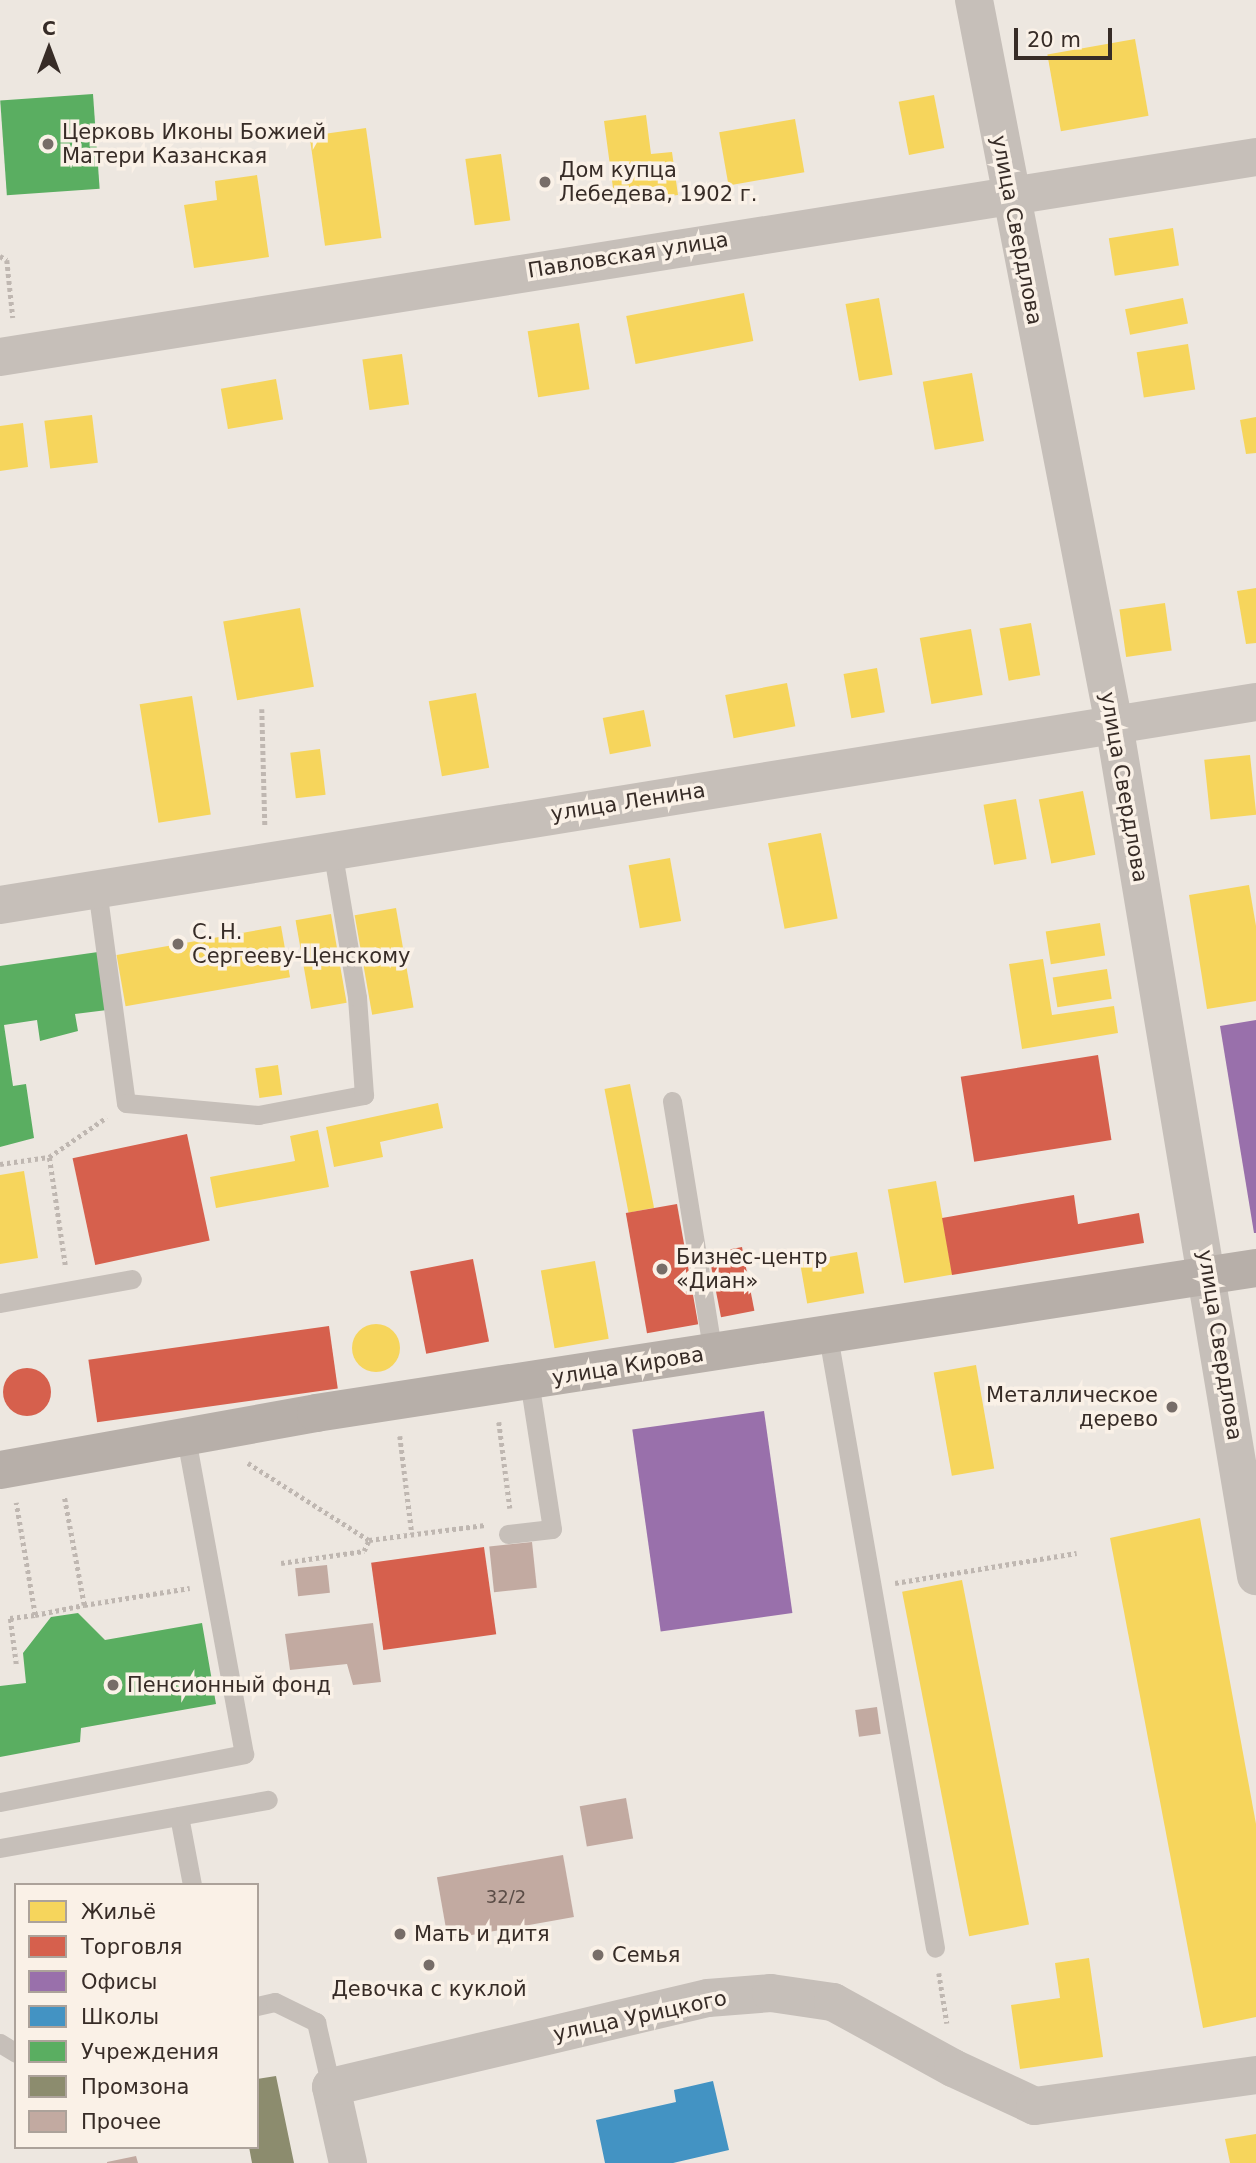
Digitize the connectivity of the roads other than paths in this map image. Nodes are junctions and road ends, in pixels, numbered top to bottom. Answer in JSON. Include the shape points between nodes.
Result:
{"nodes":[{"id":1,"x":974,"y":0,"type":"edge"},
{"id":2,"x":1256,"y":157,"type":"edge"},
{"id":3,"x":1009,"y":193,"type":"junction"},
{"id":4,"x":8,"y":355,"type":"edge"},
{"id":5,"x":1256,"y":702,"type":"edge"},
{"id":6,"x":1114,"y":724,"type":"junction"},
{"id":7,"x":332,"y":849,"type":"junction"},
{"id":8,"x":97,"y":889,"type":"junction"},
{"id":9,"x":0,"y":905,"type":"edge"},
{"id":10,"x":672,"y":1101,"type":"dead end"},
{"id":11,"x":1256,"y":1268,"type":"edge"},
{"id":12,"x":1209,"y":1276,"type":"junction"},
{"id":13,"x":132,"y":1279,"type":"dead end"},
{"id":14,"x":0,"y":1303,"type":"edge"},
{"id":15,"x":828,"y":1336,"type":"junction"},
{"id":16,"x":713,"y":1353,"type":"junction"},
{"id":17,"x":529,"y":1381,"type":"junction"},
{"id":18,"x":186,"y":1437,"type":"junction"},
{"id":19,"x":8,"y":1486,"type":"edge"},
{"id":20,"x":510,"y":1527,"type":"road end"},
{"id":21,"x":1256,"y":1576,"type":"edge"},
{"id":22,"x":268,"y":1800,"type":"dead end"},
{"id":23,"x":0,"y":1802,"type":"edge"},
{"id":24,"x":179,"y":1816,"type":"junction"},
{"id":25,"x":0,"y":1849,"type":"edge"},
{"id":26,"x":192,"y":1883,"type":"edge"},
{"id":27,"x":935,"y":1948,"type":"road end"},
{"id":28,"x":259,"y":2006,"type":"edge"},
{"id":29,"x":1256,"y":2075,"type":"edge"},
{"id":30,"x":331,"y":2087,"type":"junction"},
{"id":31,"x":348,"y":2163,"type":"edge"}],
"edges":[{"from":1,"to":3,"type":"street","name":"улица Свердлова"},
{"from":2,"to":3,"type":"street","name":"Павловская улица"},
{"from":3,"to":4,"type":"street","name":"Павловская улица"},
{"from":3,"to":6,"type":"street","name":"улица Свердлова"},
{"from":5,"to":6,"type":"street","name":"улица Ленина"},
{"from":6,"to":7,"type":"street","name":"улица Ленина"},
{"from":6,"to":12,"type":"street","name":"улица Свердлова"},
{"from":7,"to":8,"type":"street","name":"улица Ленина"},
{"from":7,"to":8,"type":"lane","via":[[357,997],[364,1095],[258,1115],[126,1104]]},
{"from":8,"to":9,"type":"street","name":"улица Ленина"},
{"from":10,"to":16,"type":"lane"},
{"from":11,"to":12,"type":"street","name":"улица Кирова"},
{"from":12,"to":15,"type":"street","name":"улица Кирова"},
{"from":12,"to":21,"type":"street","name":"улица Свердлова"},
{"from":13,"to":14,"type":"lane"},
{"from":15,"to":16,"type":"street","name":"улица Кирова"},
{"from":15,"to":27,"type":"lane"},
{"from":16,"to":17,"type":"street","name":"улица Кирова"},
{"from":17,"to":18,"type":"street","name":"улица Кирова"},
{"from":17,"to":20,"type":"lane","via":[[552,1529]]},
{"from":18,"to":19,"type":"street","name":"улица Кирова"},
{"from":18,"to":23,"type":"lane","via":[[209,1584],[244,1754]]},
{"from":22,"to":24,"type":"lane"},
{"from":24,"to":25,"type":"lane"},
{"from":24,"to":26,"type":"lane"},
{"from":28,"to":30,"type":"lane","via":[[275,2003],[316,2022]]},
{"from":29,"to":30,"type":"street","name":"улица Урицкого","via":[[1035,2106],[833,2003],[771,1993],[708,1998]]},
{"from":30,"to":31,"type":"street"}]}
